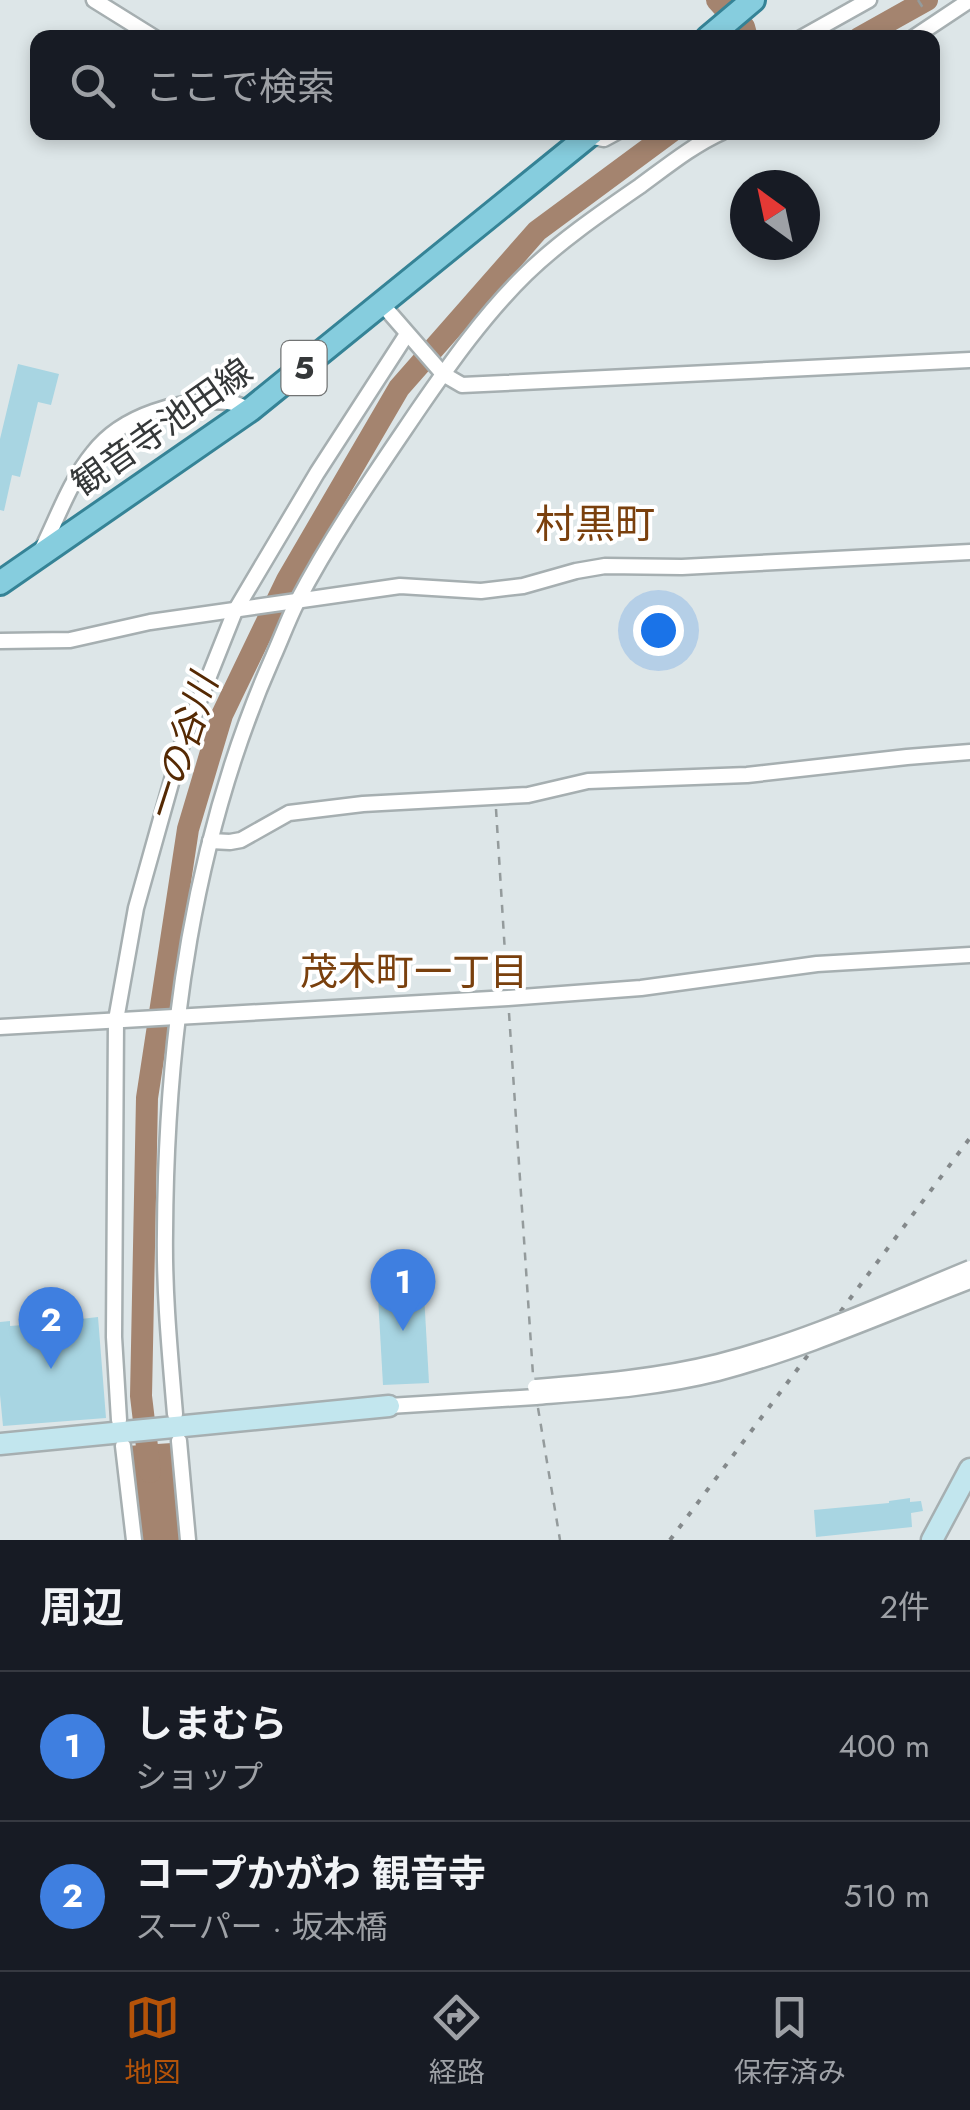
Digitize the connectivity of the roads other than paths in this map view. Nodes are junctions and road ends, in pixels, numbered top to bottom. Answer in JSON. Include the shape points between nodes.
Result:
{"nodes":[{"id":1,"x":94,"y":0,"type":"edge"},
{"id":2,"x":753,"y":0,"type":"edge"},
{"id":3,"x":870,"y":0,"type":"edge"},
{"id":4,"x":970,"y":0,"type":"edge"},
{"id":5,"x":142,"y":30,"type":"edge"},
{"id":6,"x":717,"y":30,"type":"edge"},
{"id":7,"x":816,"y":30,"type":"edge"},
{"id":8,"x":925,"y":30,"type":"edge"},
{"id":9,"x":583,"y":140,"type":"edge"},
{"id":10,"x":709,"y":140,"type":"edge"},
{"id":11,"x":382,"y":304,"type":"junction"},
{"id":12,"x":407,"y":334,"type":"junction"},
{"id":13,"x":970,"y":360,"type":"edge"},
{"id":14,"x":442,"y":374,"type":"junction"},
{"id":15,"x":250,"y":410,"type":"junction"},
{"id":16,"x":970,"y":552,"type":"edge"},
{"id":17,"x":38,"y":556,"type":"junction"},
{"id":18,"x":0,"y":584,"type":"edge"},
{"id":19,"x":297,"y":603,"type":"junction"},
{"id":20,"x":235,"y":611,"type":"junction"},
{"id":21,"x":0,"y":641,"type":"edge"},
{"id":22,"x":970,"y":752,"type":"edge"},
{"id":23,"x":210,"y":841,"type":"junction"},
{"id":24,"x":970,"y":955,"type":"edge"},
{"id":25,"x":177,"y":1018,"type":"junction"},
{"id":26,"x":116,"y":1020,"type":"junction"},
{"id":27,"x":0,"y":1026,"type":"edge"},
{"id":28,"x":970,"y":1274,"type":"edge"},
{"id":29,"x":536,"y":1393,"type":"junction"},
{"id":30,"x":389,"y":1406,"type":"joint"},
{"id":31,"x":176,"y":1427,"type":"junction"},
{"id":32,"x":121,"y":1432,"type":"junction"},
{"id":33,"x":0,"y":1444,"type":"edge"},
{"id":34,"x":970,"y":1469,"type":"edge"},
{"id":35,"x":134,"y":1540,"type":"edge"},
{"id":36,"x":188,"y":1540,"type":"edge"},
{"id":37,"x":932,"y":1540,"type":"edge"}],
"edges":[{"from":1,"to":5,"type":"street"},
{"from":2,"to":6,"type":"main road"},
{"from":3,"to":7,"type":"street"},
{"from":4,"to":8,"type":"street"},
{"from":9,"to":11,"type":"main road","name":"観音寺池田線","number":"5"},
{"from":10,"to":14,"type":"street","via":[[530,271]]},
{"from":11,"to":12,"type":"street"},
{"from":11,"to":15,"type":"main road","name":"観音寺池田線","number":"5"},
{"from":12,"to":14,"type":"street"},
{"from":12,"to":20,"type":"street"},
{"from":13,"to":14,"type":"street","via":[[462,386]]},
{"from":14,"to":19,"type":"street"},
{"from":15,"to":17,"type":"main road","name":"観音寺池田線","number":"5"},
{"from":15,"to":17,"type":"street","via":[[231,402],[170,406],[112,434],[82,468]]},
{"from":16,"to":19,"type":"street","via":[[605,566],[523,586],[400,586]]},
{"from":17,"to":18,"type":"main road","name":"観音寺池田線","number":"5"},
{"from":19,"to":20,"type":"street"},
{"from":19,"to":23,"type":"street","via":[[252,704]]},
{"from":20,"to":21,"type":"street","via":[[70,640]]},
{"from":20,"to":26,"type":"street","via":[[182,744],[136,908]]},
{"from":22,"to":23,"type":"street","via":[[747,775],[588,781],[528,795],[363,804],[289,814],[241,840]]},
{"from":23,"to":25,"type":"street"},
{"from":24,"to":25,"type":"street","via":[[817,964],[642,988]]},
{"from":25,"to":26,"type":"street"},
{"from":25,"to":31,"type":"street","via":[[164,1233]]},
{"from":26,"to":27,"type":"street"},
{"from":26,"to":32,"type":"street","via":[[114,1337]]},
{"from":28,"to":29,"type":"street","bridge":true,"via":[[754,1352],[677,1372]]},
{"from":28,"to":29,"type":"street","bridge":true,"via":[[825,1338],[715,1374],[625,1390]]},
{"from":29,"to":30,"type":"street"},
{"from":30,"to":31,"type":"street"},
{"from":31,"to":32,"type":"street"},
{"from":31,"to":36,"type":"street"},
{"from":32,"to":33,"type":"street"},
{"from":32,"to":35,"type":"street"},
{"from":34,"to":37,"type":"street"}]}
